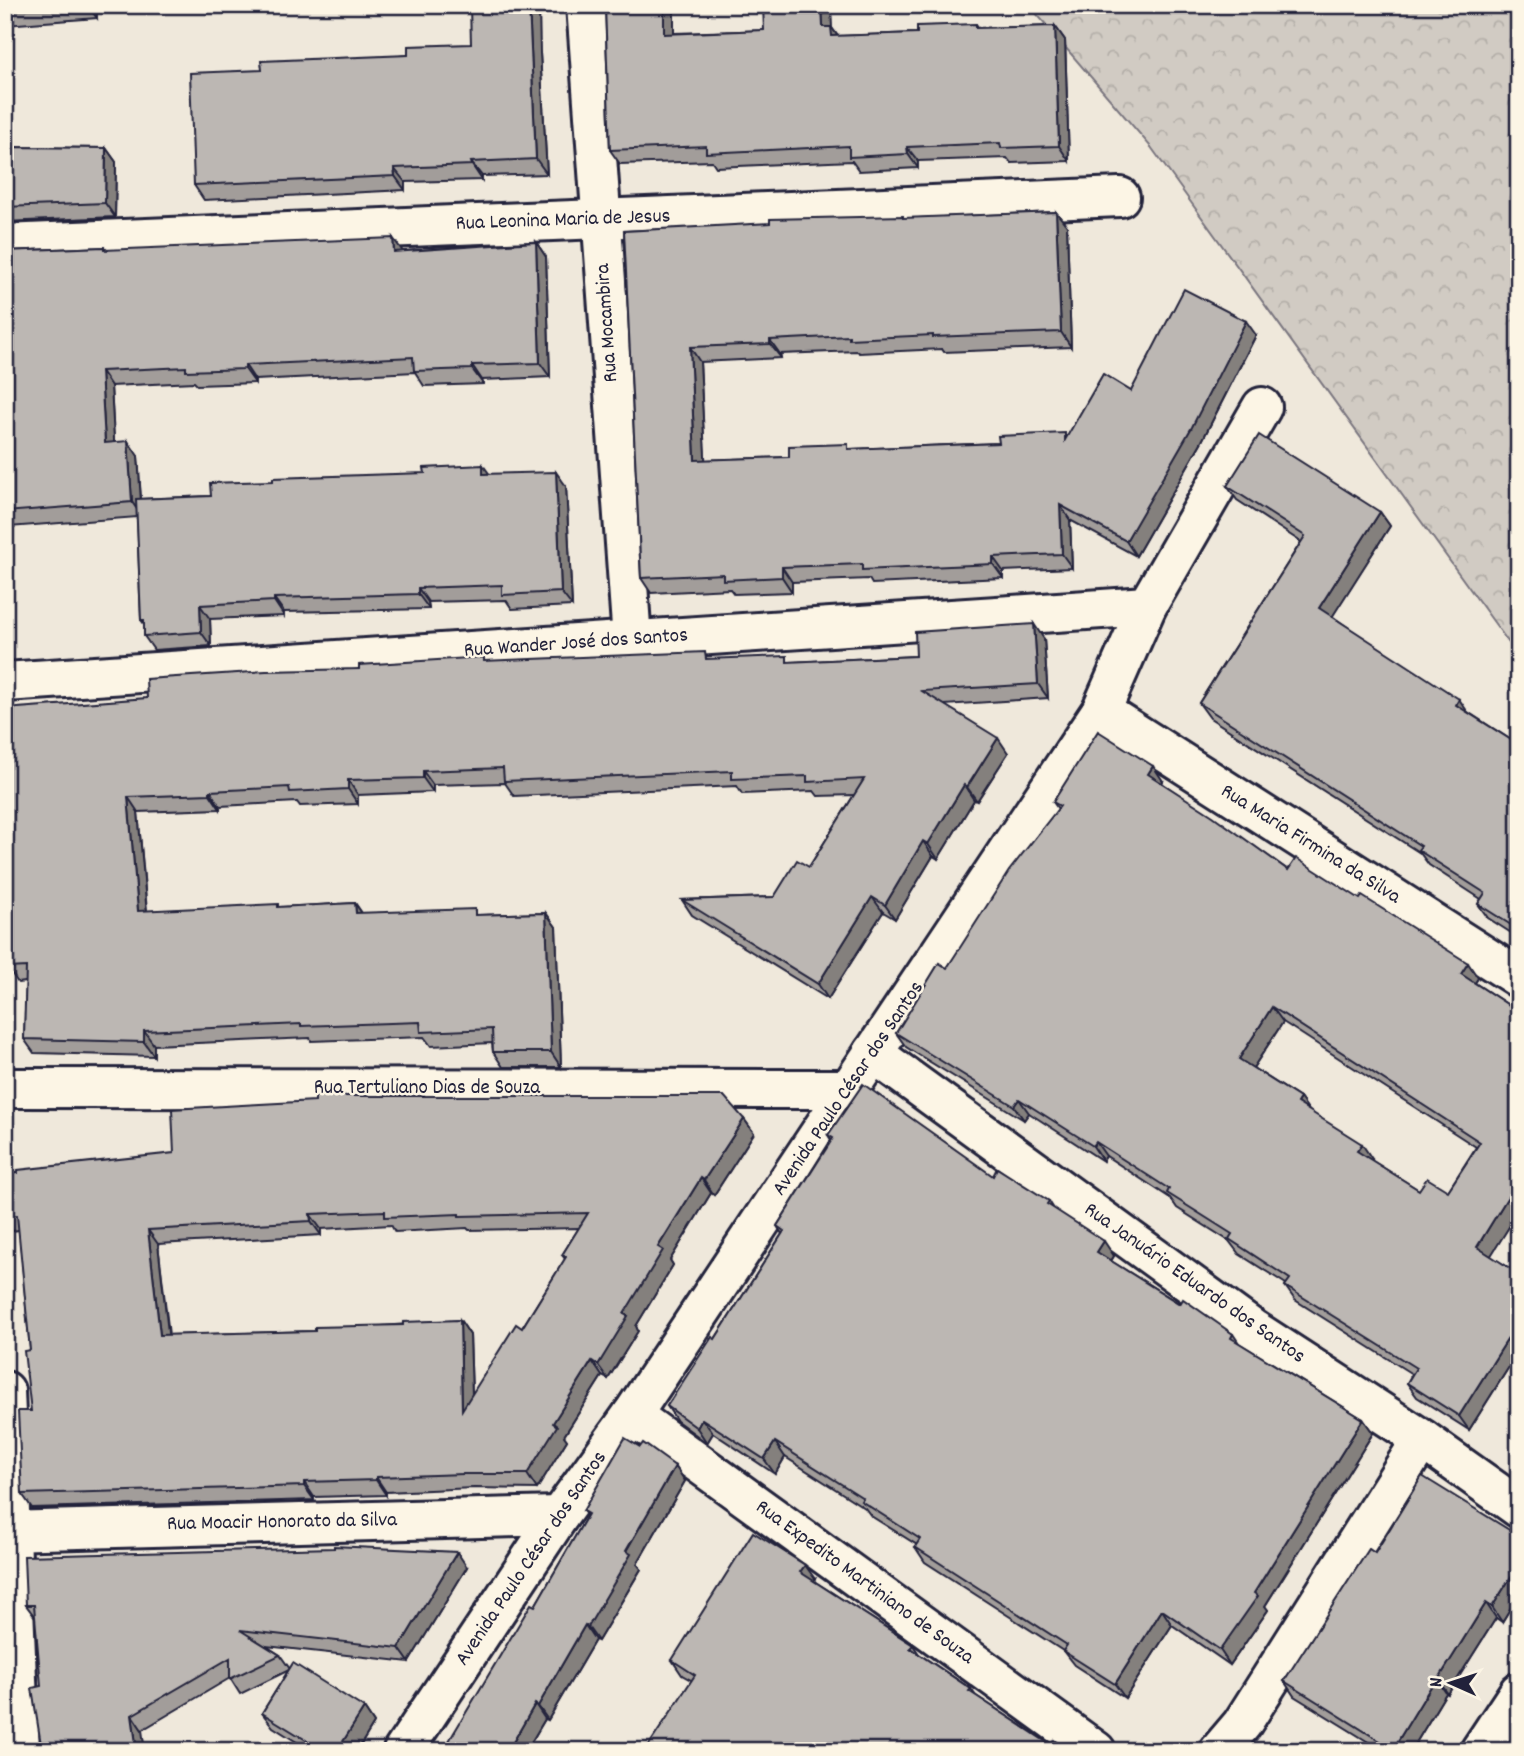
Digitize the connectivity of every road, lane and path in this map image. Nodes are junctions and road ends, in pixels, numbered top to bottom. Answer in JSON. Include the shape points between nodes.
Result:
{"nodes":[{"id":1,"x":586,"y":5,"type":"edge"},
{"id":2,"x":1120,"y":197,"type":"dead end"},
{"id":3,"x":601,"y":220,"type":"junction"},
{"id":4,"x":5,"y":244,"type":"edge"},
{"id":5,"x":1262,"y":407,"type":"dead end"},
{"id":6,"x":1147,"y":606,"type":"junction"},
{"id":7,"x":632,"y":640,"type":"junction"},
{"id":8,"x":5,"y":682,"type":"edge"},
{"id":9,"x":1101,"y":711,"type":"junction"},
{"id":10,"x":1519,"y":978,"type":"edge"},
{"id":11,"x":873,"y":1053,"type":"junction"},
{"id":12,"x":5,"y":1088,"type":"edge"},
{"id":13,"x":848,"y":1089,"type":"junction"},
{"id":14,"x":5,"y":1391,"type":"edge"},
{"id":15,"x":632,"y":1415,"type":"junction"},
{"id":16,"x":1422,"y":1439,"type":"junction"},
{"id":17,"x":1519,"y":1508,"type":"edge"},
{"id":18,"x":559,"y":1516,"type":"junction"},
{"id":19,"x":7,"y":1531,"type":"edge"},
{"id":20,"x":1519,"y":1692,"type":"edge"},
{"id":21,"x":20,"y":1751,"type":"edge"},
{"id":22,"x":403,"y":1751,"type":"edge"},
{"id":23,"x":1097,"y":1751,"type":"edge"},
{"id":24,"x":1219,"y":1751,"type":"edge"},
{"id":25,"x":1480,"y":1751,"type":"edge"}],
"edges":[{"from":1,"to":3,"type":"street","name":"Rua Mocambira"},
{"from":2,"to":3,"type":"street","name":"Rua Leonina Maria de Jesus"},
{"from":3,"to":4,"type":"street","name":"Rua Leonina Maria de Jesus"},
{"from":3,"to":7,"type":"street","name":"Rua Mocambira"},
{"from":5,"to":6,"type":"street","name":"Avenida Paulo César dos Santos"},
{"from":6,"to":7,"type":"street","name":"Rua Wander José dos Santos"},
{"from":6,"to":9,"type":"street","name":"Avenida Paulo César dos Santos"},
{"from":7,"to":8,"type":"street","name":"Rua Wander José dos Santos"},
{"from":9,"to":10,"type":"street","name":"Rua Maria Firmina da Silva"},
{"from":9,"to":11,"type":"street","name":"Avenida Paulo César dos Santos"},
{"from":11,"to":13,"type":"street","name":"Avenida Paulo César dos Santos"},
{"from":11,"to":16,"type":"street","name":"Rua Januário Eduardo dos Santos","via":[[1254,1330]]},
{"from":12,"to":13,"type":"street","name":"Rua Tertuliano Dias de Souza"},
{"from":13,"to":15,"type":"street","name":"Avenida Paulo César dos Santos"},
{"from":14,"to":19,"type":"street"},
{"from":15,"to":18,"type":"street","name":"Avenida Paulo César dos Santos"},
{"from":15,"to":23,"type":"street","name":"Rua Expedito Martiniano de Souza"},
{"from":16,"to":17,"type":"street","name":"Rua Januário Eduardo dos Santos"},
{"from":16,"to":24,"type":"street","via":[[1242,1724]]},
{"from":18,"to":19,"type":"street","name":"Rua Moacir Honorato da Silva"},
{"from":18,"to":22,"type":"street","name":"Avenida Paulo César dos Santos"},
{"from":19,"to":21,"type":"street"},
{"from":20,"to":25,"type":"street"}]}
